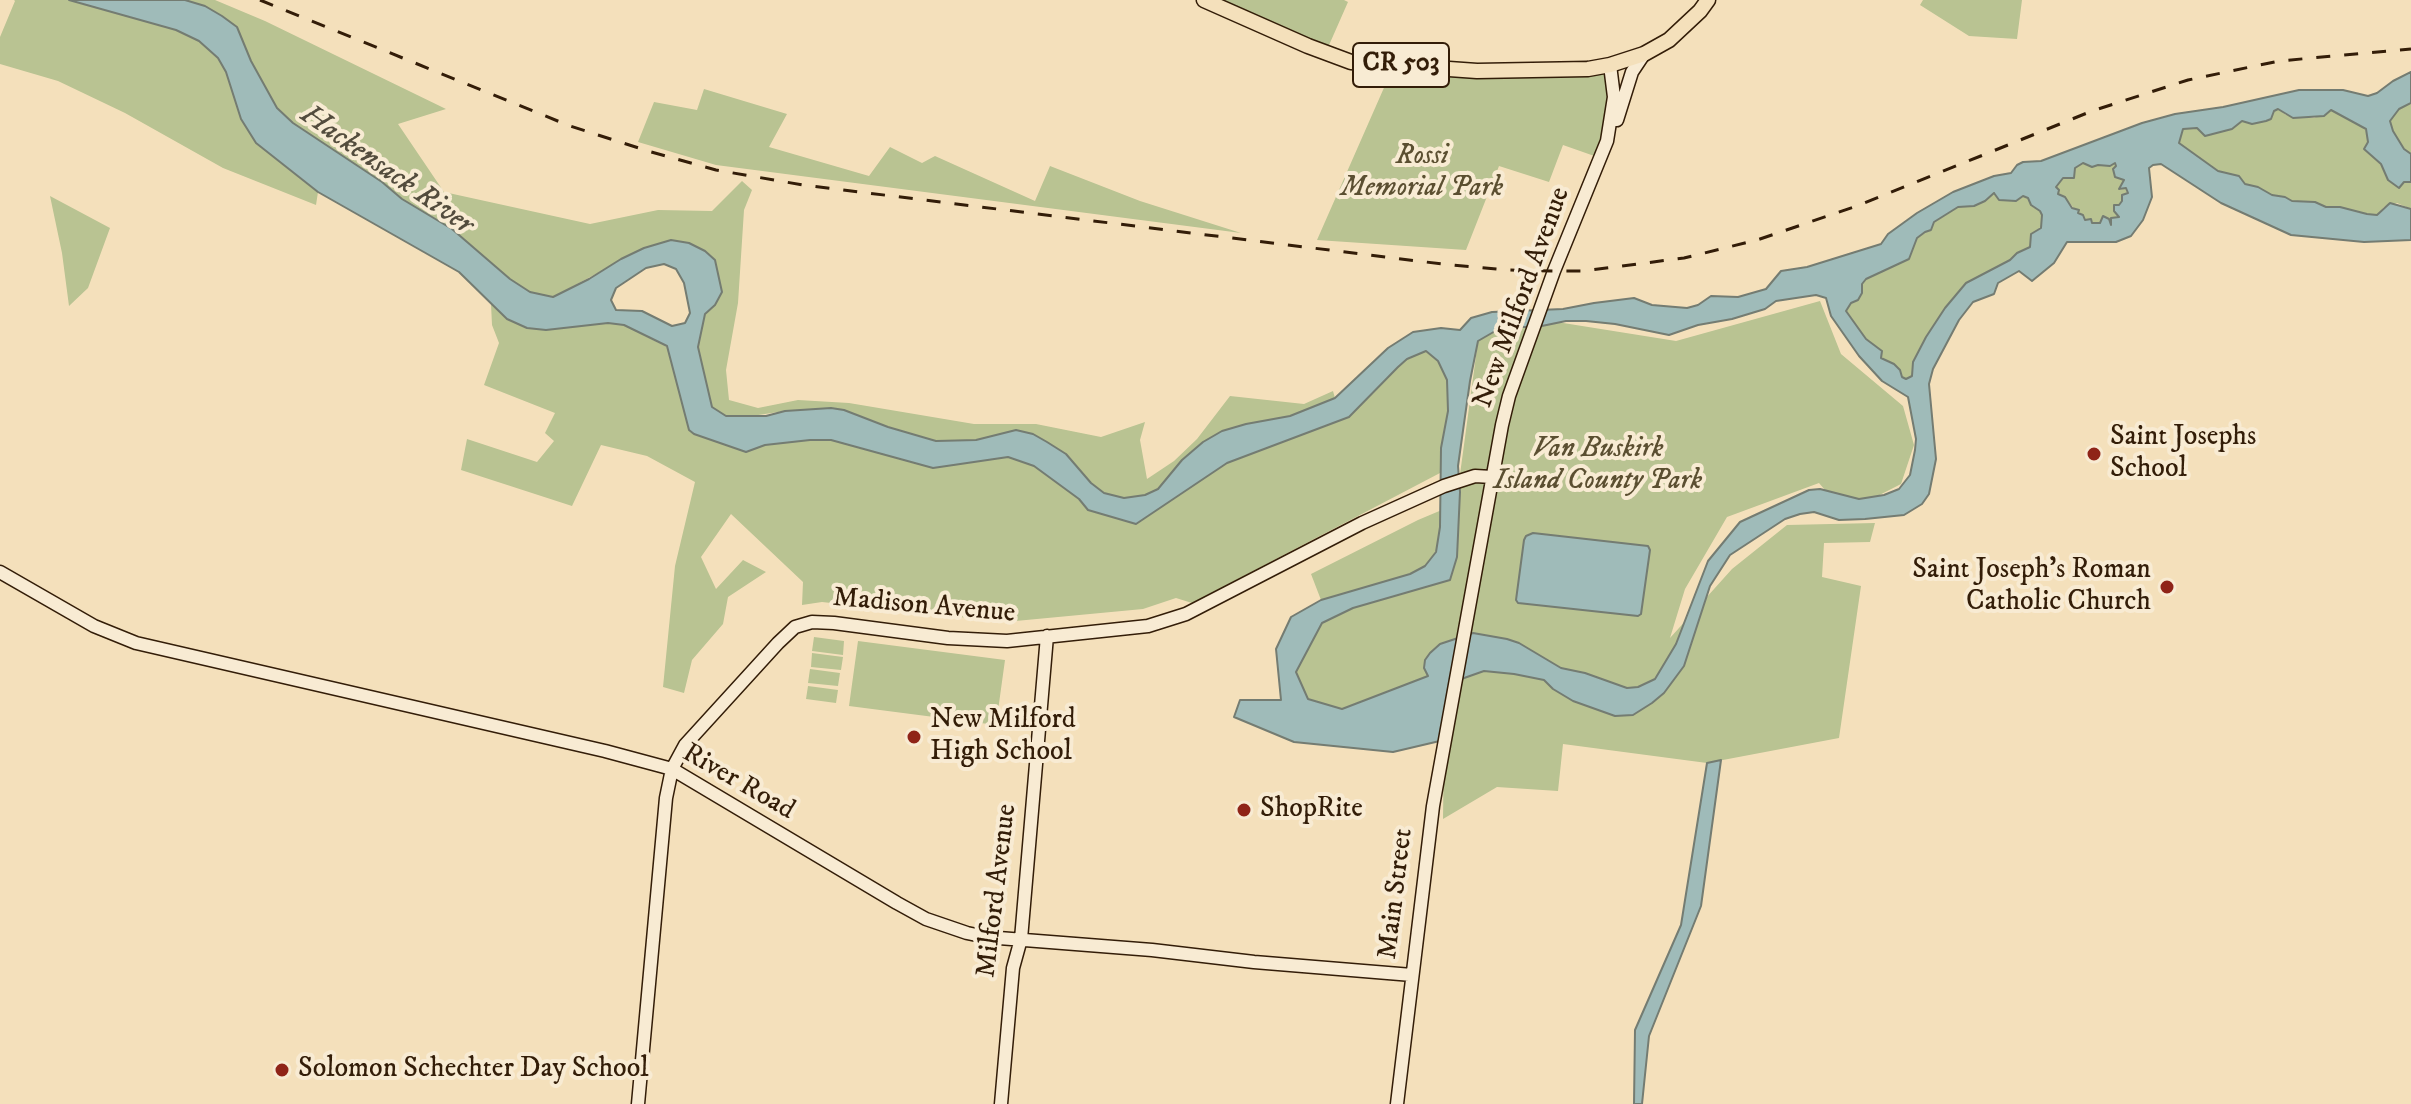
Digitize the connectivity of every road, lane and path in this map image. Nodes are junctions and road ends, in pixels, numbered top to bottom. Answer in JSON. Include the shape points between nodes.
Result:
{"nodes":[{"id":1,"x":1204,"y":0,"type":"edge"},
{"id":2,"x":1708,"y":0,"type":"edge"},
{"id":3,"x":1644,"y":54,"type":"junction"},
{"id":4,"x":1610,"y":65,"type":"junction"},
{"id":5,"x":1607,"y":141,"type":"junction"},
{"id":6,"x":1492,"y":477,"type":"junction"},
{"id":7,"x":0,"y":572,"type":"edge"},
{"id":8,"x":1047,"y":636,"type":"junction"},
{"id":9,"x":1454,"y":690,"type":"joint"},
{"id":10,"x":672,"y":769,"type":"junction"},
{"id":11,"x":1021,"y":939,"type":"junction"},
{"id":12,"x":1412,"y":975,"type":"junction"},
{"id":13,"x":638,"y":1104,"type":"edge"},
{"id":14,"x":1001,"y":1104,"type":"edge"},
{"id":15,"x":1397,"y":1104,"type":"edge"}],
"edges":[{"from":1,"to":4,"type":"main road","number":"CR 503","via":[[1351,62],[1477,71]]},
{"from":2,"to":3,"type":"main road","number":"CR 503","via":[[1674,36]]},
{"from":3,"to":4,"type":"main road","number":"CR 503"},
{"from":3,"to":5,"type":"main road"},
{"from":4,"to":5,"type":"main road","name":"New Milford Avenue","via":[[1614,97]]},
{"from":5,"to":6,"type":"main road","name":"New Milford Avenue","via":[[1509,396]]},
{"from":6,"to":8,"type":"main road","name":"Madison Avenue","via":[[1475,476],[1438,489],[1167,621],[1128,630]]},
{"from":6,"to":9,"type":"main road","name":"New Milford Avenue"},
{"from":7,"to":10,"type":"main road","name":"River Road","via":[[94,626],[136,643]]},
{"from":8,"to":10,"type":"main road","name":"Madison Avenue","via":[[978,641],[834,623],[795,627],[685,745]]},
{"from":8,"to":11,"type":"main road","name":"Milford Avenue"},
{"from":9,"to":12,"type":"main road","name":"Main Street"},
{"from":10,"to":11,"type":"main road","name":"River Road","via":[[926,919],[977,935]]},
{"from":10,"to":13,"type":"main road","name":"Madison Avenue"},
{"from":11,"to":12,"type":"main road","name":"River Road"},
{"from":11,"to":14,"type":"main road","name":"Milford Avenue","via":[[1013,968]]},
{"from":12,"to":15,"type":"main road","name":"Main Street"}]}
